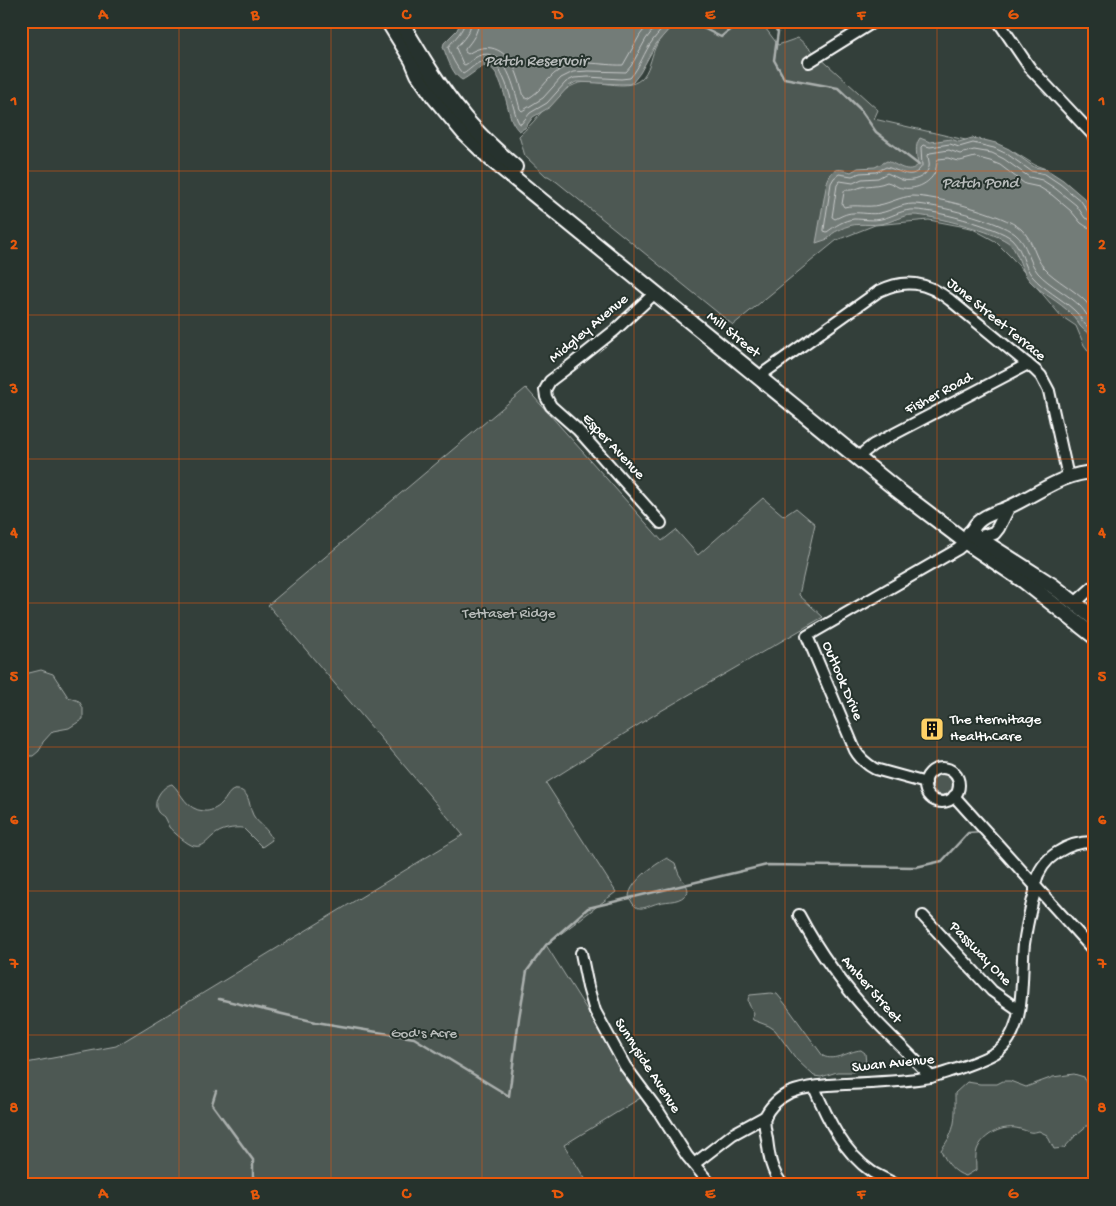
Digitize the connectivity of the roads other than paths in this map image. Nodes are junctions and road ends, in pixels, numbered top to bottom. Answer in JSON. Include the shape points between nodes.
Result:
{"nodes":[{"id":1,"x":388,"y":21,"type":"edge"},
{"id":2,"x":400,"y":21,"type":"edge"},
{"id":3,"x":875,"y":21,"type":"edge"},
{"id":4,"x":998,"y":21,"type":"edge"},
{"id":5,"x":416,"y":57,"type":"junction"},
{"id":6,"x":809,"y":62,"type":"dead end"},
{"id":7,"x":1095,"y":137,"type":"edge"},
{"id":8,"x":655,"y":293,"type":"junction"},
{"id":9,"x":1028,"y":364,"type":"junction"},
{"id":10,"x":765,"y":372,"type":"junction"},
{"id":11,"x":545,"y":390,"type":"joint"},
{"id":12,"x":864,"y":452,"type":"junction"},
{"id":13,"x":1095,"y":472,"type":"edge"},
{"id":14,"x":1068,"y":477,"type":"junction"},
{"id":15,"x":1008,"y":508,"type":"junction"},
{"id":16,"x":661,"y":523,"type":"dead end"},
{"id":17,"x":971,"y":538,"type":"junction"},
{"id":18,"x":1095,"y":585,"type":"edge"},
{"id":19,"x":1075,"y":603,"type":"junction"},
{"id":20,"x":1095,"y":619,"type":"edge"},
{"id":21,"x":1095,"y":636,"type":"edge"},
{"id":22,"x":926,"y":783,"type":"junction"},
{"id":23,"x":954,"y":796,"type":"junction"},
{"id":24,"x":1095,"y":842,"type":"edge"},
{"id":25,"x":1035,"y":885,"type":"junction"},
{"id":26,"x":798,"y":915,"type":"dead end"},
{"id":27,"x":923,"y":916,"type":"dead end"},
{"id":28,"x":581,"y":953,"type":"dead end"},
{"id":29,"x":1095,"y":953,"type":"edge"},
{"id":30,"x":1019,"y":1010,"type":"junction"},
{"id":31,"x":931,"y":1077,"type":"junction"},
{"id":32,"x":814,"y":1087,"type":"junction"},
{"id":33,"x":766,"y":1116,"type":"junction"},
{"id":34,"x":694,"y":1164,"type":"junction"},
{"id":35,"x":711,"y":1185,"type":"edge"},
{"id":36,"x":783,"y":1185,"type":"edge"},
{"id":37,"x":896,"y":1185,"type":"edge"}],
"edges":[{"from":1,"to":5,"type":"main road","name":"Mill Street"},
{"from":2,"to":5,"type":"main road","name":"Mill Street"},
{"from":3,"to":6,"type":"street"},
{"from":4,"to":7,"type":"street","via":[[1030,68]]},
{"from":5,"to":8,"type":"main road","name":"Mill Street","via":[[418,74],[464,133],[493,161]]},
{"from":5,"to":10,"type":"main road","name":"Mill Street","via":[[485,141],[518,171]]},
{"from":8,"to":11,"type":"street","name":"Midgley Avenue","via":[[614,331],[550,381]]},
{"from":8,"to":17,"type":"main road","name":"Mill Street","via":[[896,489]]},
{"from":9,"to":10,"type":"street","name":"June Street Terrace","via":[[946,296],[926,286],[905,283],[874,294]]},
{"from":9,"to":12,"type":"street","name":"Fisher Road"},
{"from":9,"to":14,"type":"street","name":"June Street Terrace","via":[[1041,376],[1049,391]]},
{"from":10,"to":12,"type":"main road","name":"Mill Street"},
{"from":11,"to":16,"type":"street","name":"Esper Avenue","via":[[551,406],[578,430]]},
{"from":12,"to":17,"type":"main road","name":"Mill Street"},
{"from":13,"to":14,"type":"street"},
{"from":14,"to":15,"type":"street"},
{"from":15,"to":17,"type":"street","via":[[980,520]]},
{"from":15,"to":17,"type":"street","via":[[994,533]]},
{"from":17,"to":19,"type":"main road","name":"Mill Street"},
{"from":17,"to":21,"type":"main road","name":"Mill Street"},
{"from":17,"to":22,"type":"street","name":"Outlook Drive","via":[[958,549],[807,636],[862,760],[875,769]]},
{"from":18,"to":19,"type":"street"},
{"from":19,"to":20,"type":"main road","name":"Mill Street"},
{"from":22,"to":23,"type":"street","via":[[927,792],[936,800],[949,800]]},
{"from":22,"to":23,"type":"street","via":[[933,770],[948,769],[958,780],[958,791]]},
{"from":23,"to":25,"type":"street"},
{"from":24,"to":25,"type":"street","name":"Swan Avenue","via":[[1074,844],[1054,854],[1040,871]]},
{"from":25,"to":29,"type":"street"},
{"from":25,"to":30,"type":"street","name":"Swan Avenue","via":[[1024,944]]},
{"from":26,"to":31,"type":"street","name":"Amber Street","via":[[844,983]]},
{"from":27,"to":30,"type":"street","name":"Passway One","via":[[992,991]]},
{"from":28,"to":34,"type":"street","name":"Sunnyside Avenue","via":[[595,1011],[625,1066]]},
{"from":30,"to":31,"type":"street","name":"Swan Avenue","via":[[1013,1033],[996,1052]]},
{"from":31,"to":32,"type":"street","name":"Swan Avenue"},
{"from":32,"to":33,"type":"street","name":"Swan Avenue","via":[[784,1095]]},
{"from":32,"to":37,"type":"street","via":[[829,1121],[846,1147],[872,1172]]},
{"from":33,"to":34,"type":"street","via":[[733,1134]]},
{"from":33,"to":36,"type":"street","via":[[764,1123],[770,1162]]},
{"from":34,"to":35,"type":"street","name":"Sunnyside Avenue"}]}
